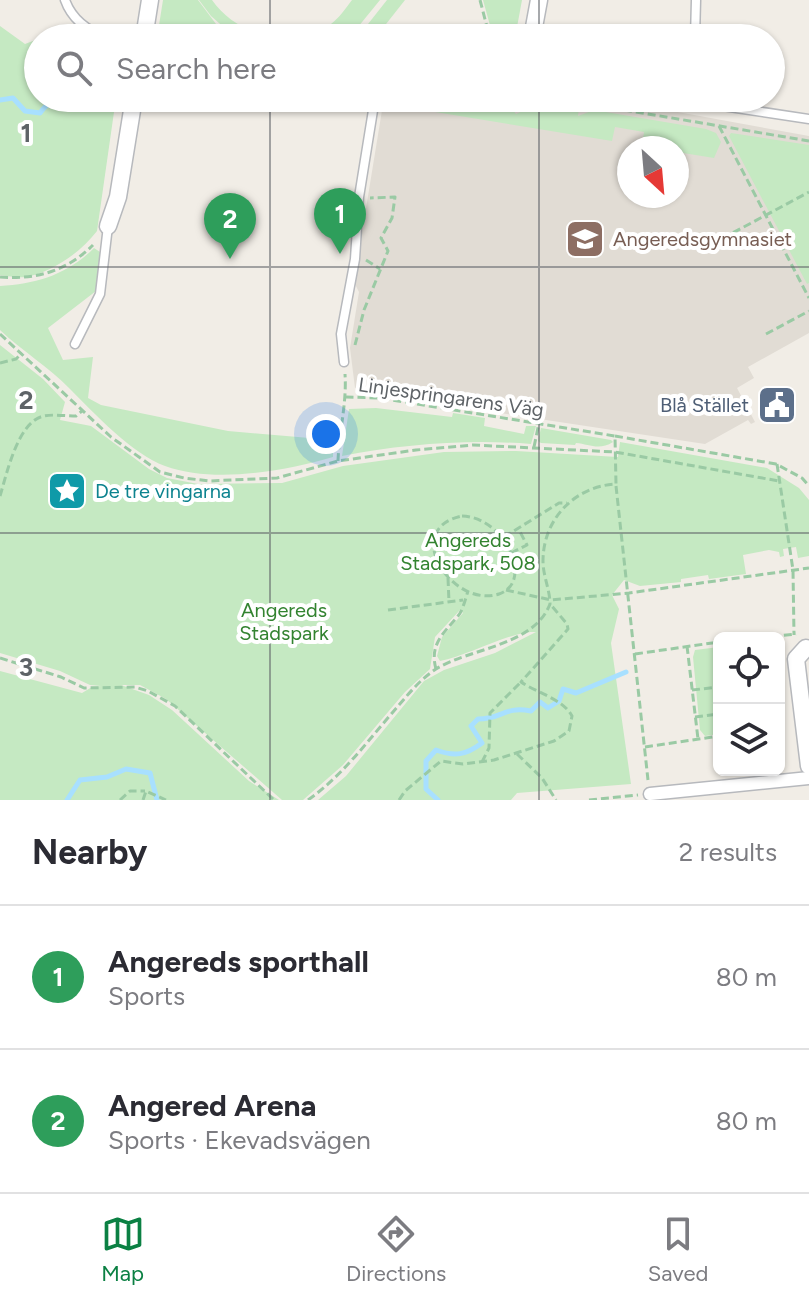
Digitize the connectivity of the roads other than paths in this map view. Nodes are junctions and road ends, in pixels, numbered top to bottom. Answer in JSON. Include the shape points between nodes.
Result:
{"nodes":[{"id":1,"x":65,"y":0,"type":"edge"},
{"id":2,"x":150,"y":0,"type":"edge"},
{"id":3,"x":539,"y":0,"type":"edge"},
{"id":4,"x":696,"y":0,"type":"edge"},
{"id":5,"x":82,"y":24,"type":"edge"},
{"id":6,"x":146,"y":24,"type":"edge"},
{"id":7,"x":535,"y":24,"type":"edge"},
{"id":8,"x":695,"y":24,"type":"edge"},
{"id":9,"x":132,"y":112,"type":"edge"},
{"id":10,"x":372,"y":112,"type":"edge"},
{"id":11,"x":767,"y":112,"type":"edge"},
{"id":12,"x":809,"y":119,"type":"edge"},
{"id":13,"x":108,"y":226,"type":"joint"},
{"id":14,"x":75,"y":344,"type":"dead end"},
{"id":15,"x":344,"y":362,"type":"road end"},
{"id":16,"x":804,"y":647,"type":"edge"},
{"id":17,"x":809,"y":766,"type":"edge"},
{"id":18,"x":809,"y":778,"type":"edge"},
{"id":19,"x":650,"y":794,"type":"road end"}],
"edges":[{"from":1,"to":5,"type":"lane"},
{"from":2,"to":6,"type":"street"},
{"from":3,"to":7,"type":"street"},
{"from":4,"to":8,"type":"lane"},
{"from":9,"to":13,"type":"street"},
{"from":10,"to":15,"type":"lane","via":[[341,334]]},
{"from":11,"to":12,"type":"lane"},
{"from":13,"to":14,"type":"lane","via":[[100,294]]},
{"from":16,"to":17,"type":"street"},
{"from":18,"to":19,"type":"street"}]}
